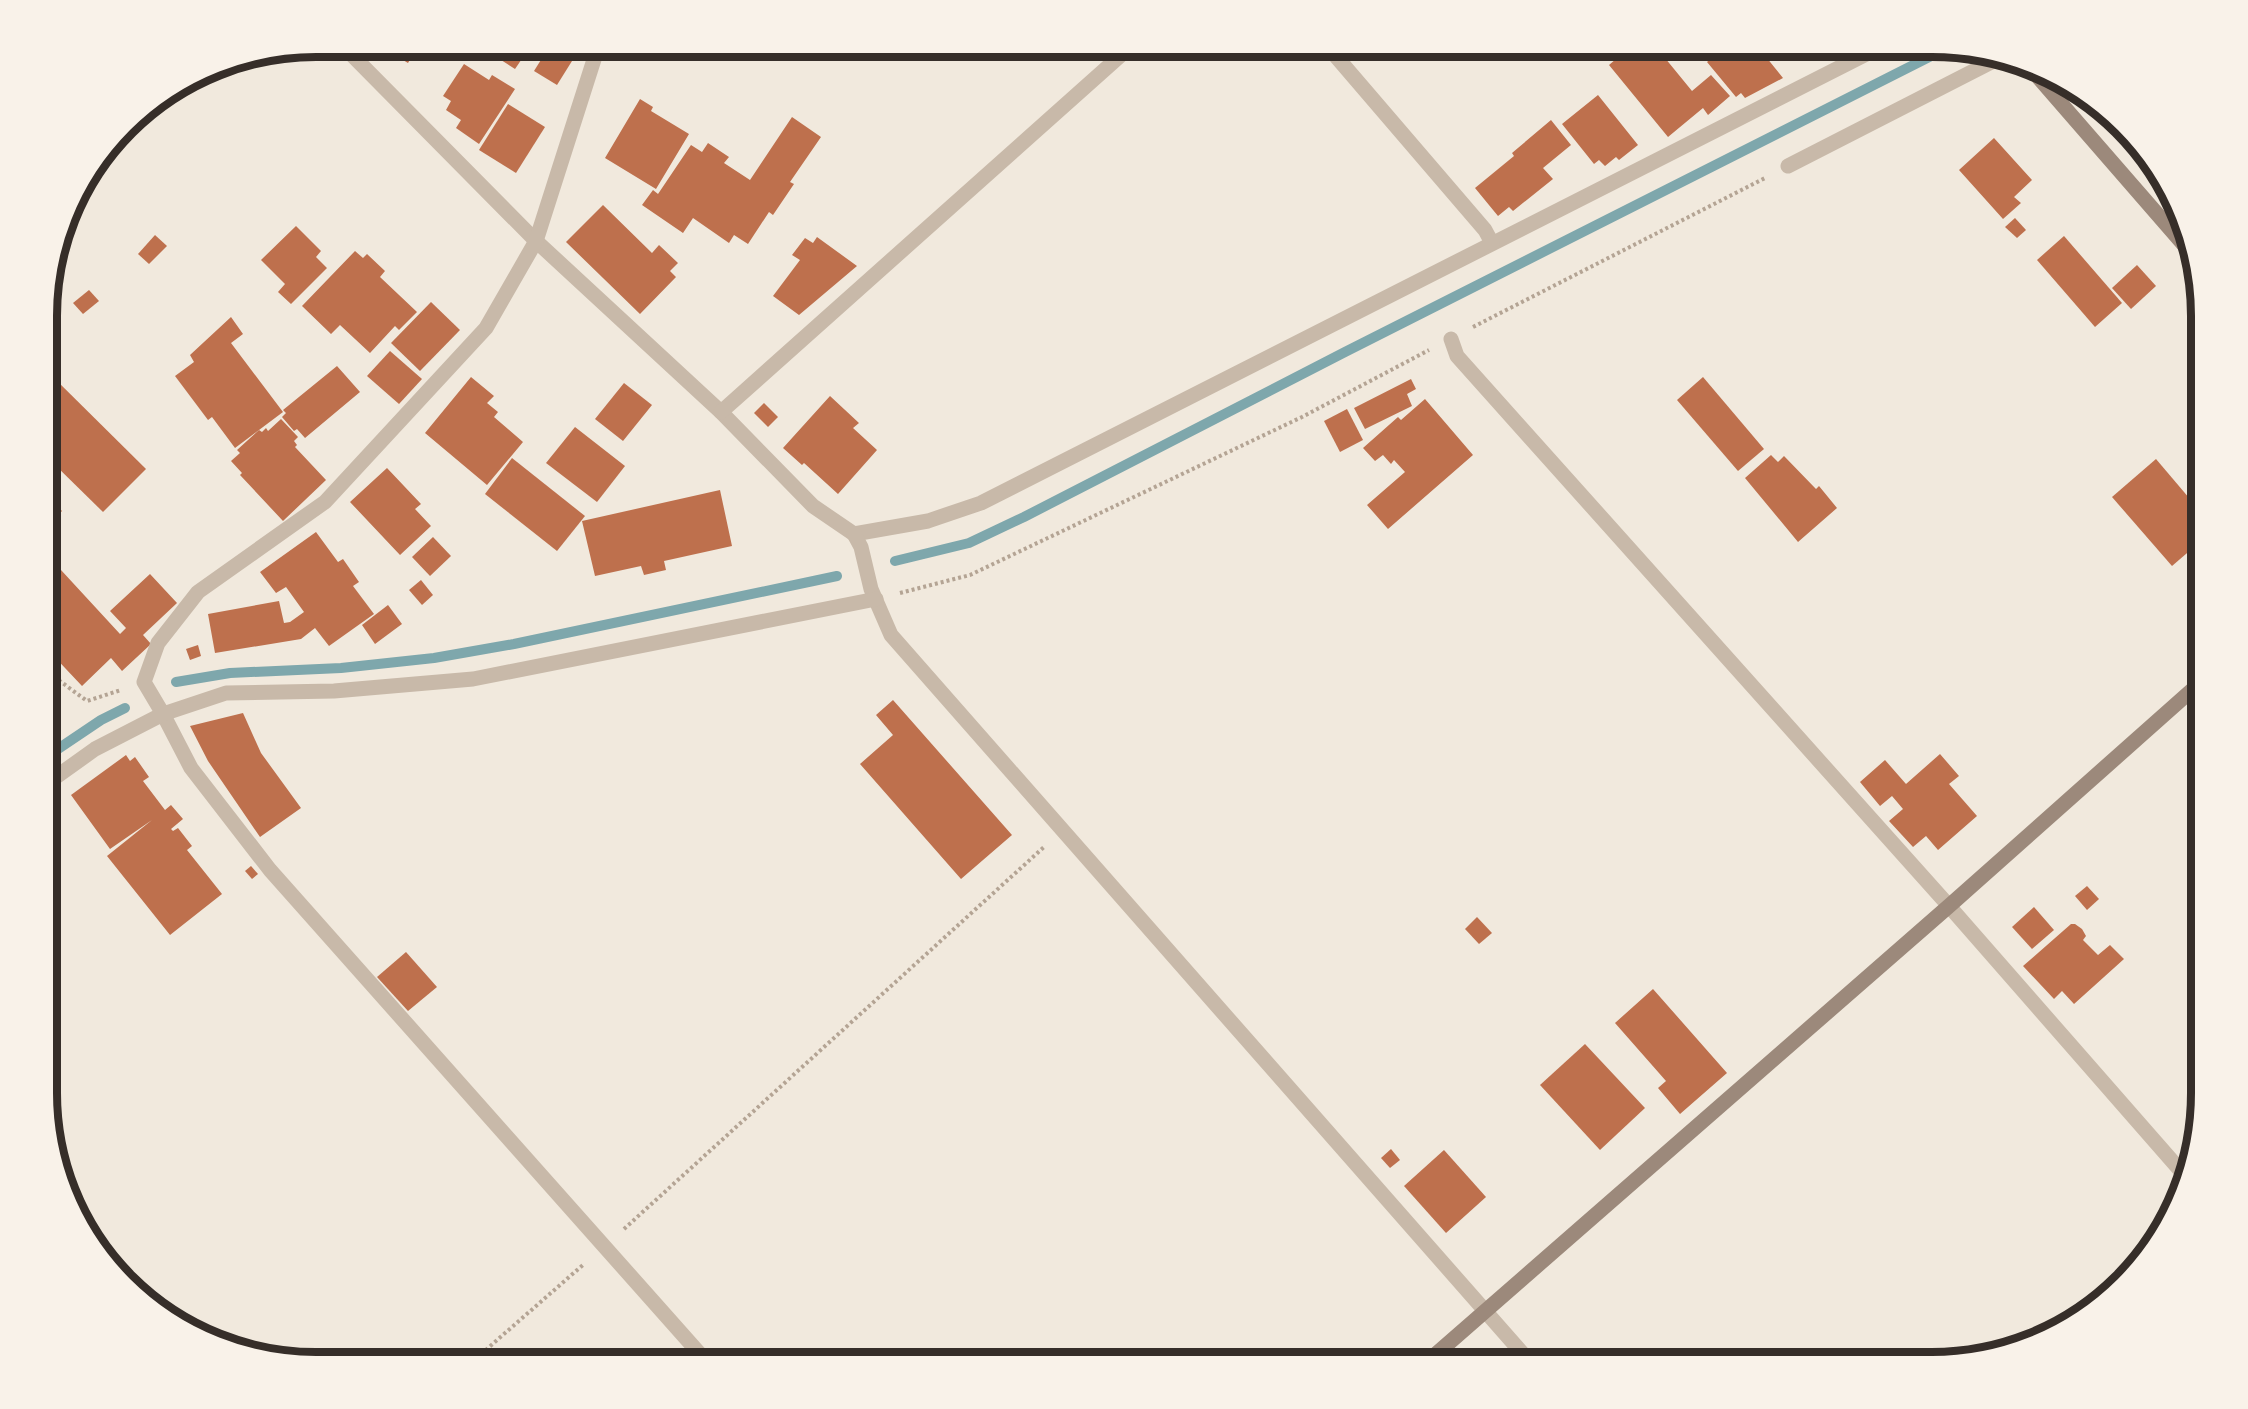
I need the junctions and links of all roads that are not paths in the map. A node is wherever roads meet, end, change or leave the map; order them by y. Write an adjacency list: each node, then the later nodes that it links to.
1 (355, 57): 10 (street)
2 (595, 57): 10 (street)
3 (1118, 57): 13 (street)
4 (1337, 57): 11 (street)
5 (1858, 57): 11 (street)
6 (1989, 63): 8 (street)
7 (2042, 82): 9 (street)
8 (1788, 166)
9 (2179, 239)
10 (536, 242): 13 (street); 17 (street)
11 (1492, 243): 14 (street)
12 (1451, 339): 19 (street)
13 (721, 412): 14 (street)
14 (854, 534): 15 (street)
15 (876, 599): 17 (street); 21 (street)
16 (2191, 691): 19 (street)
17 (163, 714): 18 (street); 22 (street)
18 (57, 776)
19 (1949, 906): 20 (street); 21 (street)
20 (2179, 1169)
21 (1485, 1311): 23 (street); 24 (street)
22 (698, 1352)
23 (1438, 1352)
24 (1521, 1352)

